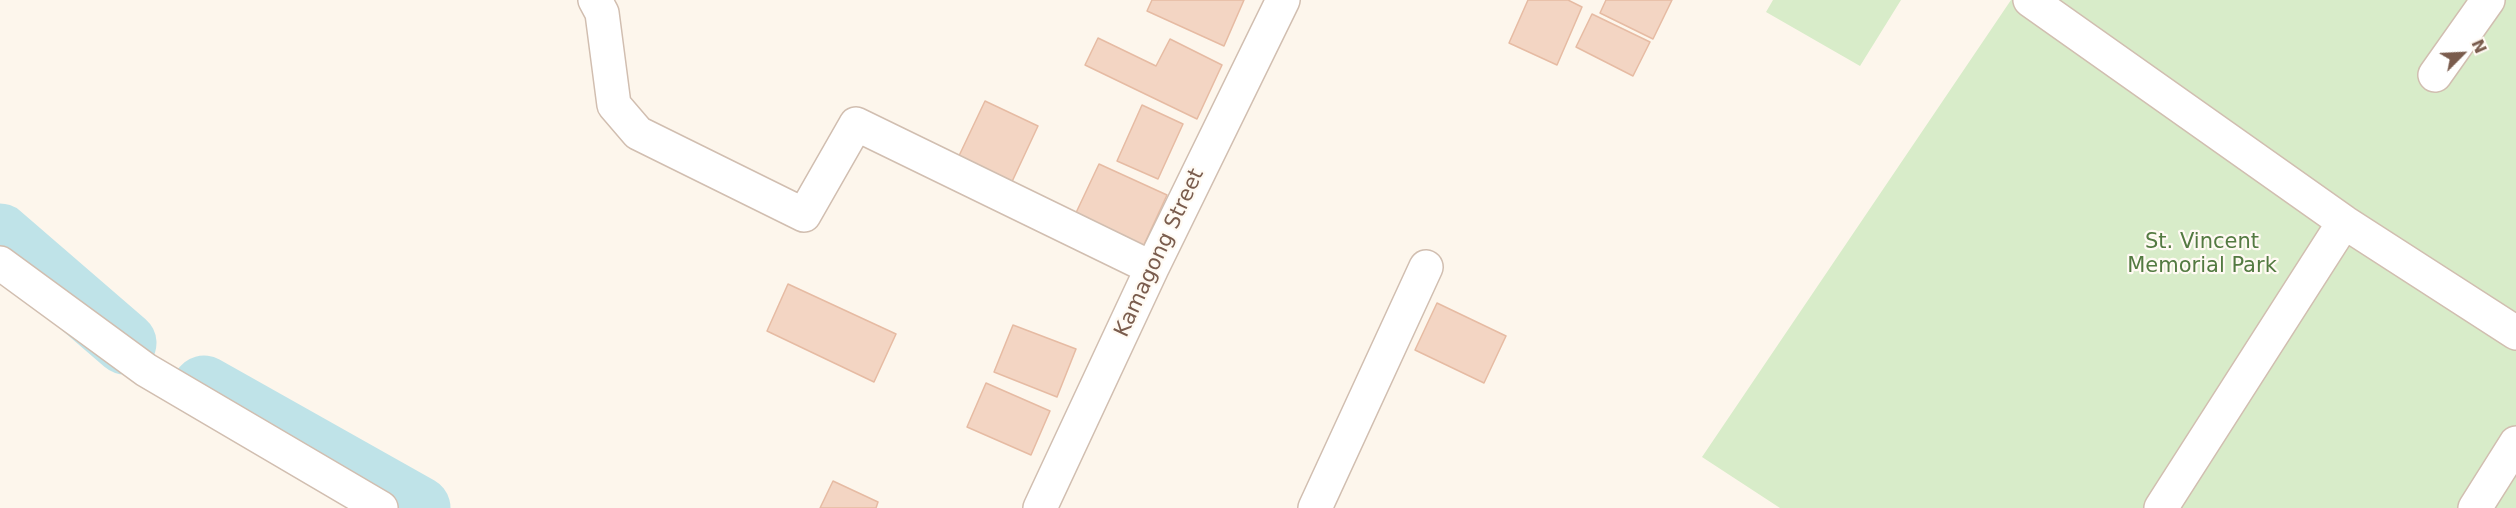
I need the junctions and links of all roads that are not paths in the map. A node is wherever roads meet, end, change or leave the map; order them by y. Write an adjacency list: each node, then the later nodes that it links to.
1 (595, 0): 9 (street)
2 (1283, 0): 9 (street, Kamagong Street)
3 (2030, 0): 6 (street)
4 (2488, 0): 5 (street)
5 (2435, 75)
6 (2344, 222): 10 (street); 15 (street)
7 (0, 263): 12 (street)
8 (1426, 267): 14 (street)
9 (1152, 268): 13 (street, Kamagong Street)
10 (2516, 333)
11 (2516, 443): 16 (street)
12 (381, 508)
13 (1040, 508)
14 (1316, 508)
15 (2161, 508)
16 (2475, 508)

